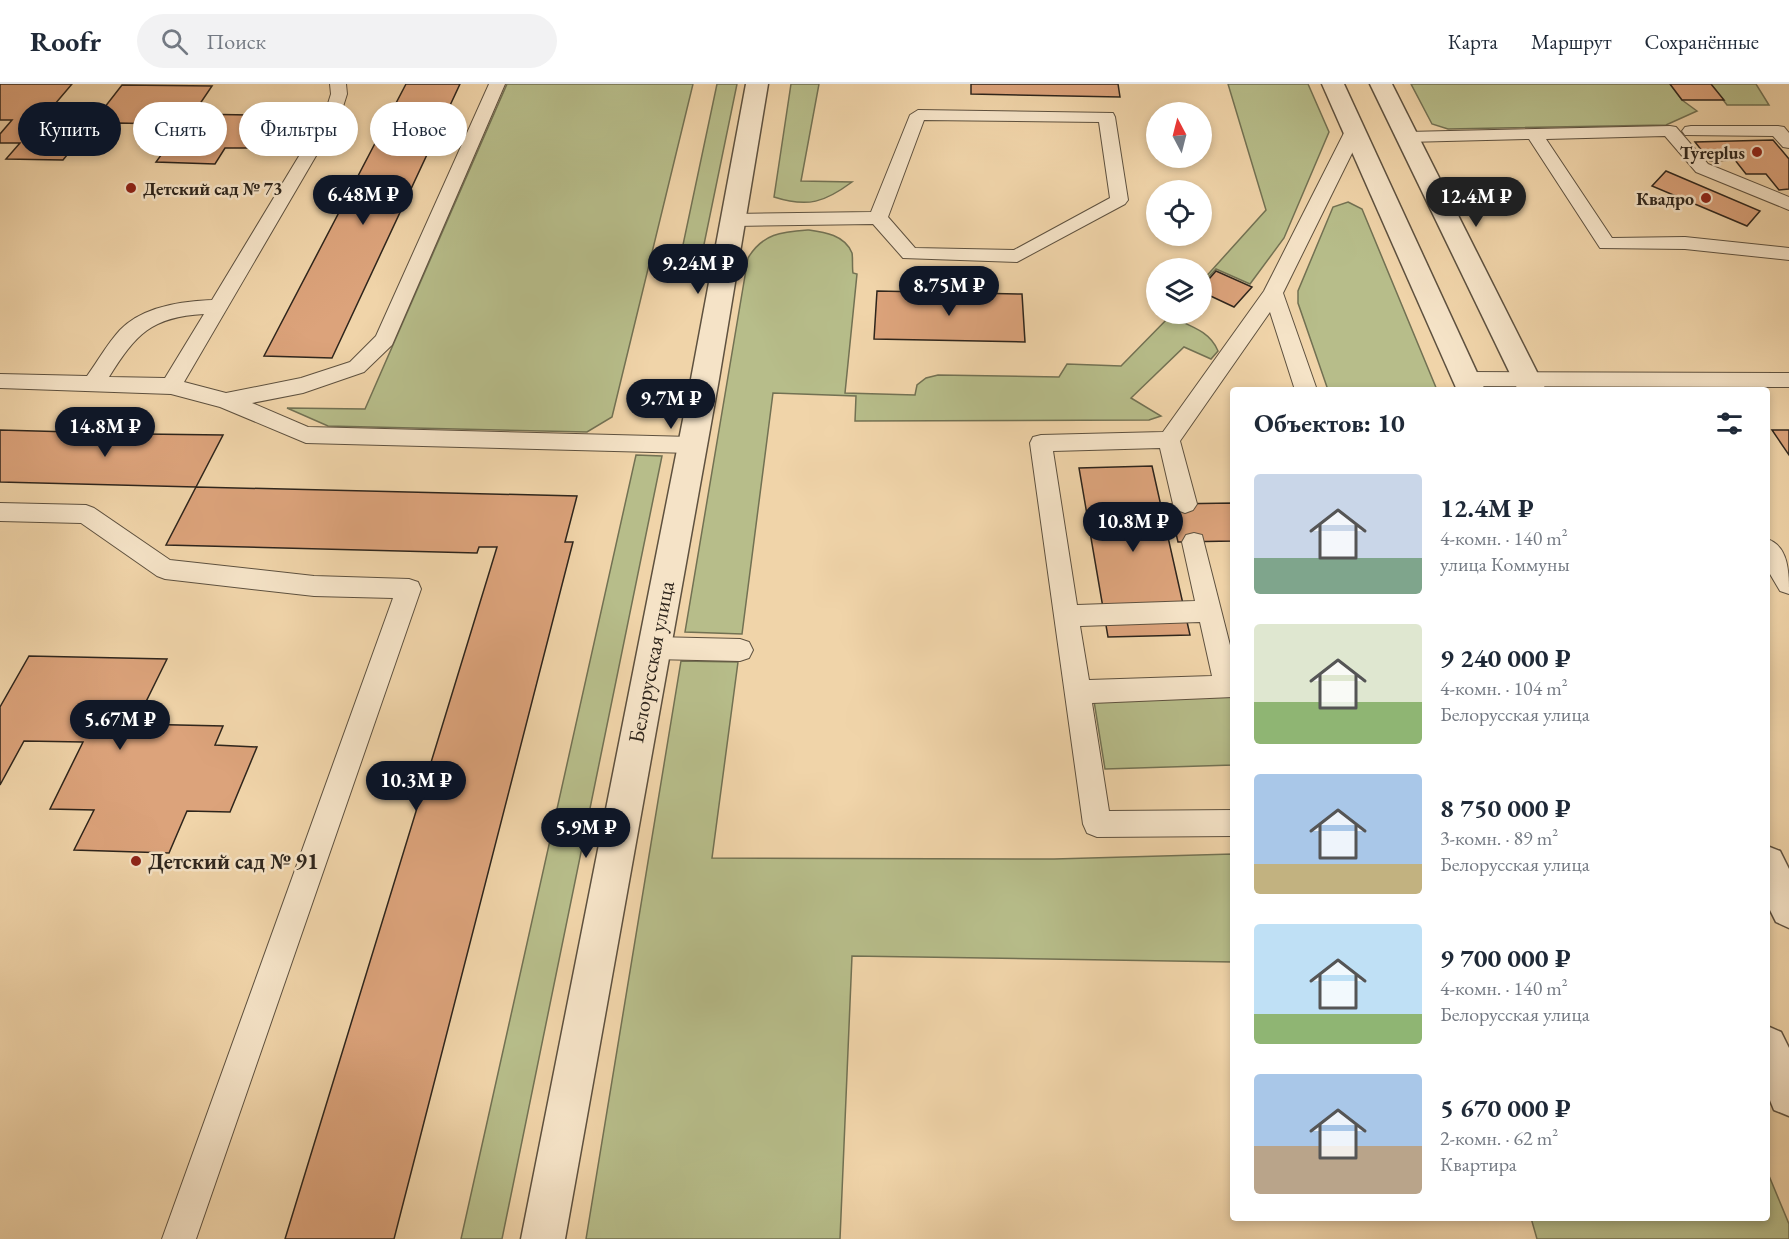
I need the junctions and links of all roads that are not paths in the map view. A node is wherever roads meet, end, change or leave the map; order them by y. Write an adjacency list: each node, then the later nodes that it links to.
1 (338, 84): 16 (lane)
2 (497, 84): 24 (lane)
3 (757, 84): 13 (street, Белорусская улица)
4 (1333, 84): 6 (street)
5 (1381, 84): 9 (street)
6 (1354, 131): 15 (lane); 20 (street)
7 (1691, 131): 10 (lane)
8 (1533, 134): 9 (lane); 11 (lane); 14 (lane)
9 (1407, 137): 21 (street)
10 (1789, 143)
11 (1789, 204)
12 (878, 218): 12 (lane); 13 (lane)
13 (734, 220): 26 (street, Белорусская улица)
14 (1789, 254)
15 (1273, 293): 23 (lane); 25 (lane)
16 (217, 307): 19 (lane); 22 (lane)
17 (1789, 380): 21 (lane)
18 (0, 381): 19 (lane)
19 (93, 384): 22 (lane)
20 (1468, 384): 21 (lane)
21 (1529, 384)
22 (171, 386): 24 (lane)
23 (1305, 387)
24 (226, 401): 26 (lane)
25 (1169, 440): 27 (lane); 33 (lane)
26 (691, 445): 34 (street, Белорусская улица)
27 (1185, 504)
28 (0, 512): 43 (lane)
29 (1194, 542): 32 (lane)
30 (1770, 553): 31 (lane)
31 (1789, 584)
32 (1210, 611): 33 (lane); 36 (lane)
33 (1066, 616): 37 (lane)
34 (654, 648): 35 (lane); 44 (street, Белорусская улица)
35 (740, 650)
36 (1230, 686): 37 (lane)
37 (1077, 692): 38 (lane)
38 (1230, 823)
39 (1770, 870): 40 (street)
40 (1789, 909)
41 (1770, 1053): 42 (street)
42 (1789, 1095)
43 (179, 1239)
44 (543, 1239)

